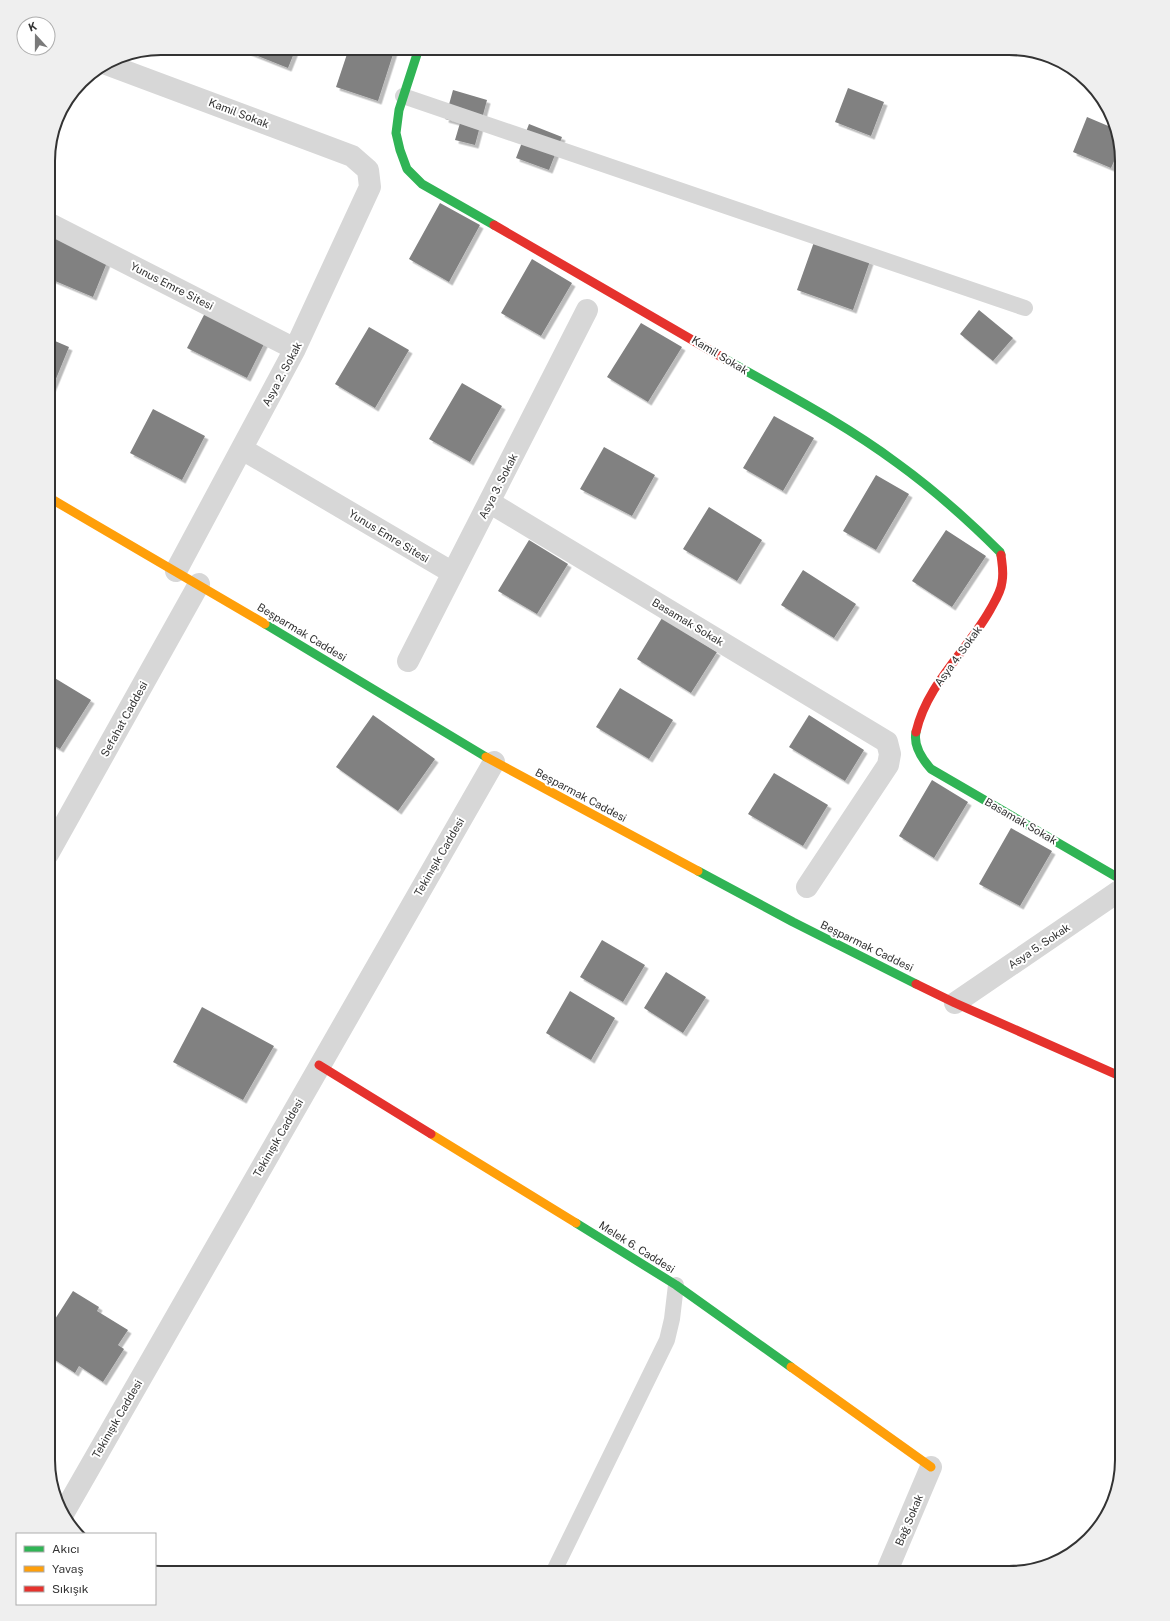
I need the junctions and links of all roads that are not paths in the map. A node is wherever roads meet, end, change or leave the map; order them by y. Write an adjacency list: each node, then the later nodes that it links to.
1 (418, 55): 3 (street)
2 (113, 67): 4 (street, Kamil Sokak)
3 (403, 96): 6 (lane); 12 (street, Kamil Sokak)
4 (368, 170): 8 (street, Asya 2. Sokak)
5 (55, 227): 8 (street, Yunus Emre Sitesi)
6 (1025, 308)
7 (587, 310): 11 (street, Asya 3. Sokak)
8 (295, 349): 9 (street, Asya 2. Sokak)
9 (242, 449): 13 (street, Asya 2. Sokak); 14 (street, Yunus Emre Sitesi)
10 (55, 501): 13 (street, Beşparmak Caddesi)
11 (489, 502): 14 (street, Asya 3. Sokak); 21 (street, Basamak Sokak)
12 (1000, 552): 17 (street, Asya 4. Sokak)
13 (176, 571): 15 (street, Beşparmak Caddesi)
14 (453, 573): 16 (street, Asya 3. Sokak)
15 (199, 584): 18 (street, Beşparmak Caddesi); 19 (street, Sefahat Caddesi)
16 (408, 661)
17 (922, 760): 20 (street, Basamak Sokak)
18 (494, 762): 23 (street, Beşparmak Caddesi); 24 (street, Tekinışık Caddesi)
19 (55, 841)
20 (1115, 876)
21 (807, 887)
22 (1115, 894): 23 (street, Asya 5. Sokak)
23 (955, 1003): 25 (street, Beşparmak Caddesi)
24 (320, 1065): 26 (street, Melek 6. Caddesi); 28 (street, Tekinışık Caddesi)
25 (1115, 1074)
26 (676, 1285): 27 (street, Melek 6. Caddesi); 29 (lane)
27 (931, 1467): 30 (street, Bağ Sokak)
28 (66, 1507)
29 (556, 1566)
30 (889, 1566)

